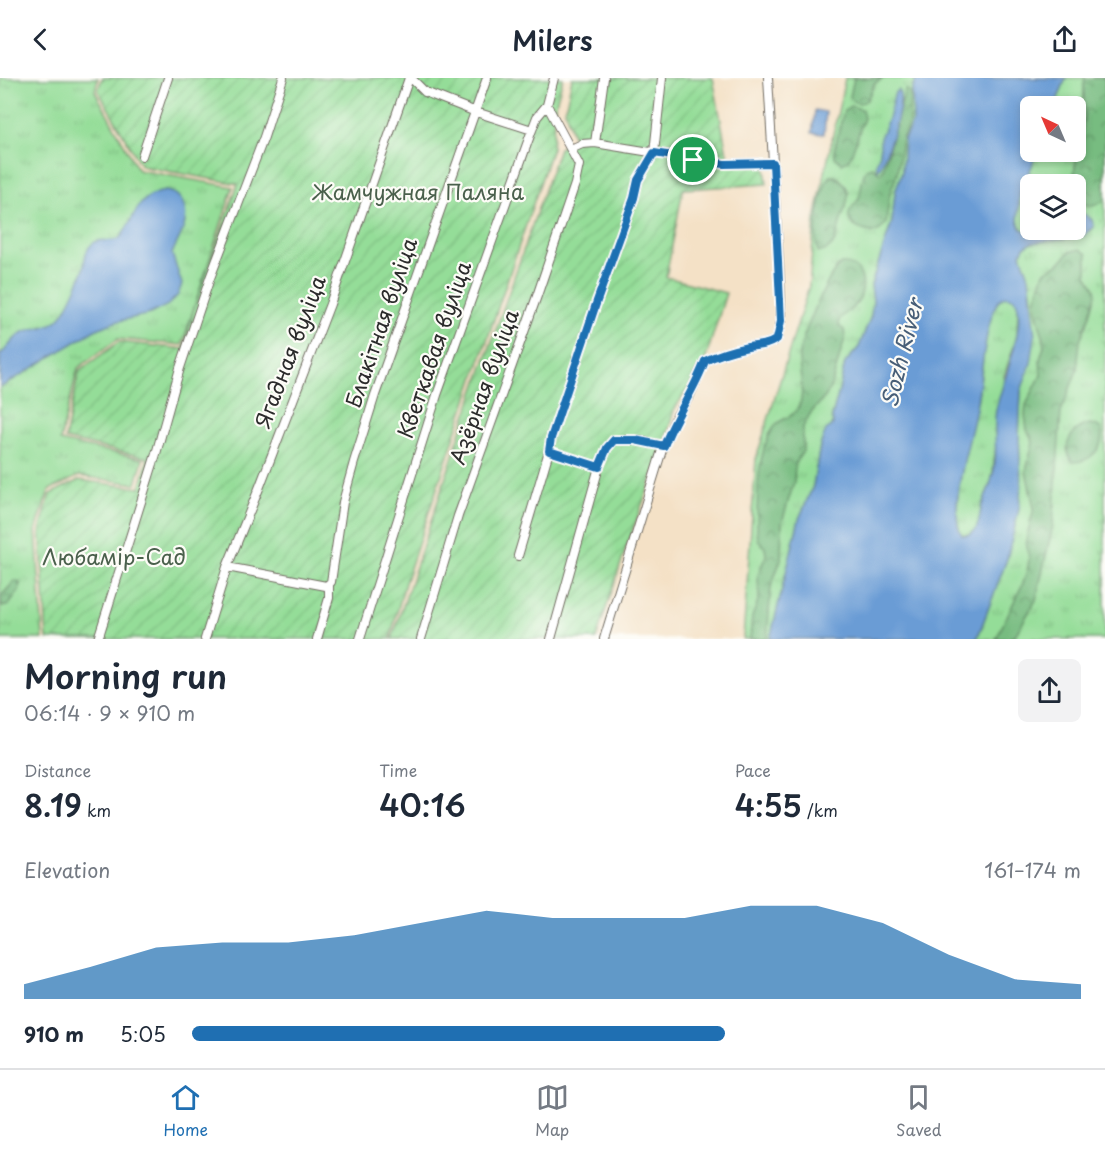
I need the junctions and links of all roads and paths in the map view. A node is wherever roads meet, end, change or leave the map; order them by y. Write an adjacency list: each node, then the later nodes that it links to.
1 (168, 78): 15 (street)
2 (283, 78): 23 (street)
3 (410, 78): 10 (street); 21 (street, Ягадная вуліца)
4 (487, 78): 10 (street, Блакітная вуліца)
5 (554, 78): 9 (street, Кветкавая вуліца)
6 (604, 78): 12 (street)
7 (662, 78): 14 (street)
8 (768, 78): 16 (street)
9 (547, 105): 11 (street, Кветкавая вуліца); 13 (street, Азёрная вуліца)
10 (476, 112): 11 (street); 22 (street, Блакітная вуліца)
11 (532, 130): 26 (street, Кветкавая вуліца)
12 (595, 143): 13 (street); 14 (street)
13 (571, 149): 27 (street, Азёрная вуліца)
14 (654, 153): 16 (street); 18 (street)
15 (142, 156)
16 (773, 163): 17 (street)
17 (664, 446): 19 (street); 29 (street)
18 (549, 451): 19 (street); 20 (street)
19 (599, 467): 28 (street)
20 (518, 556)
21 (226, 567): 22 (street); 24 (street, Ягадная вуліца)
22 (329, 585): 25 (street, Блакітная вуліца)
23 (98, 639)
24 (205, 639)
25 (317, 639)
26 (360, 639)
27 (421, 639)
28 (551, 639)
29 (604, 639)

